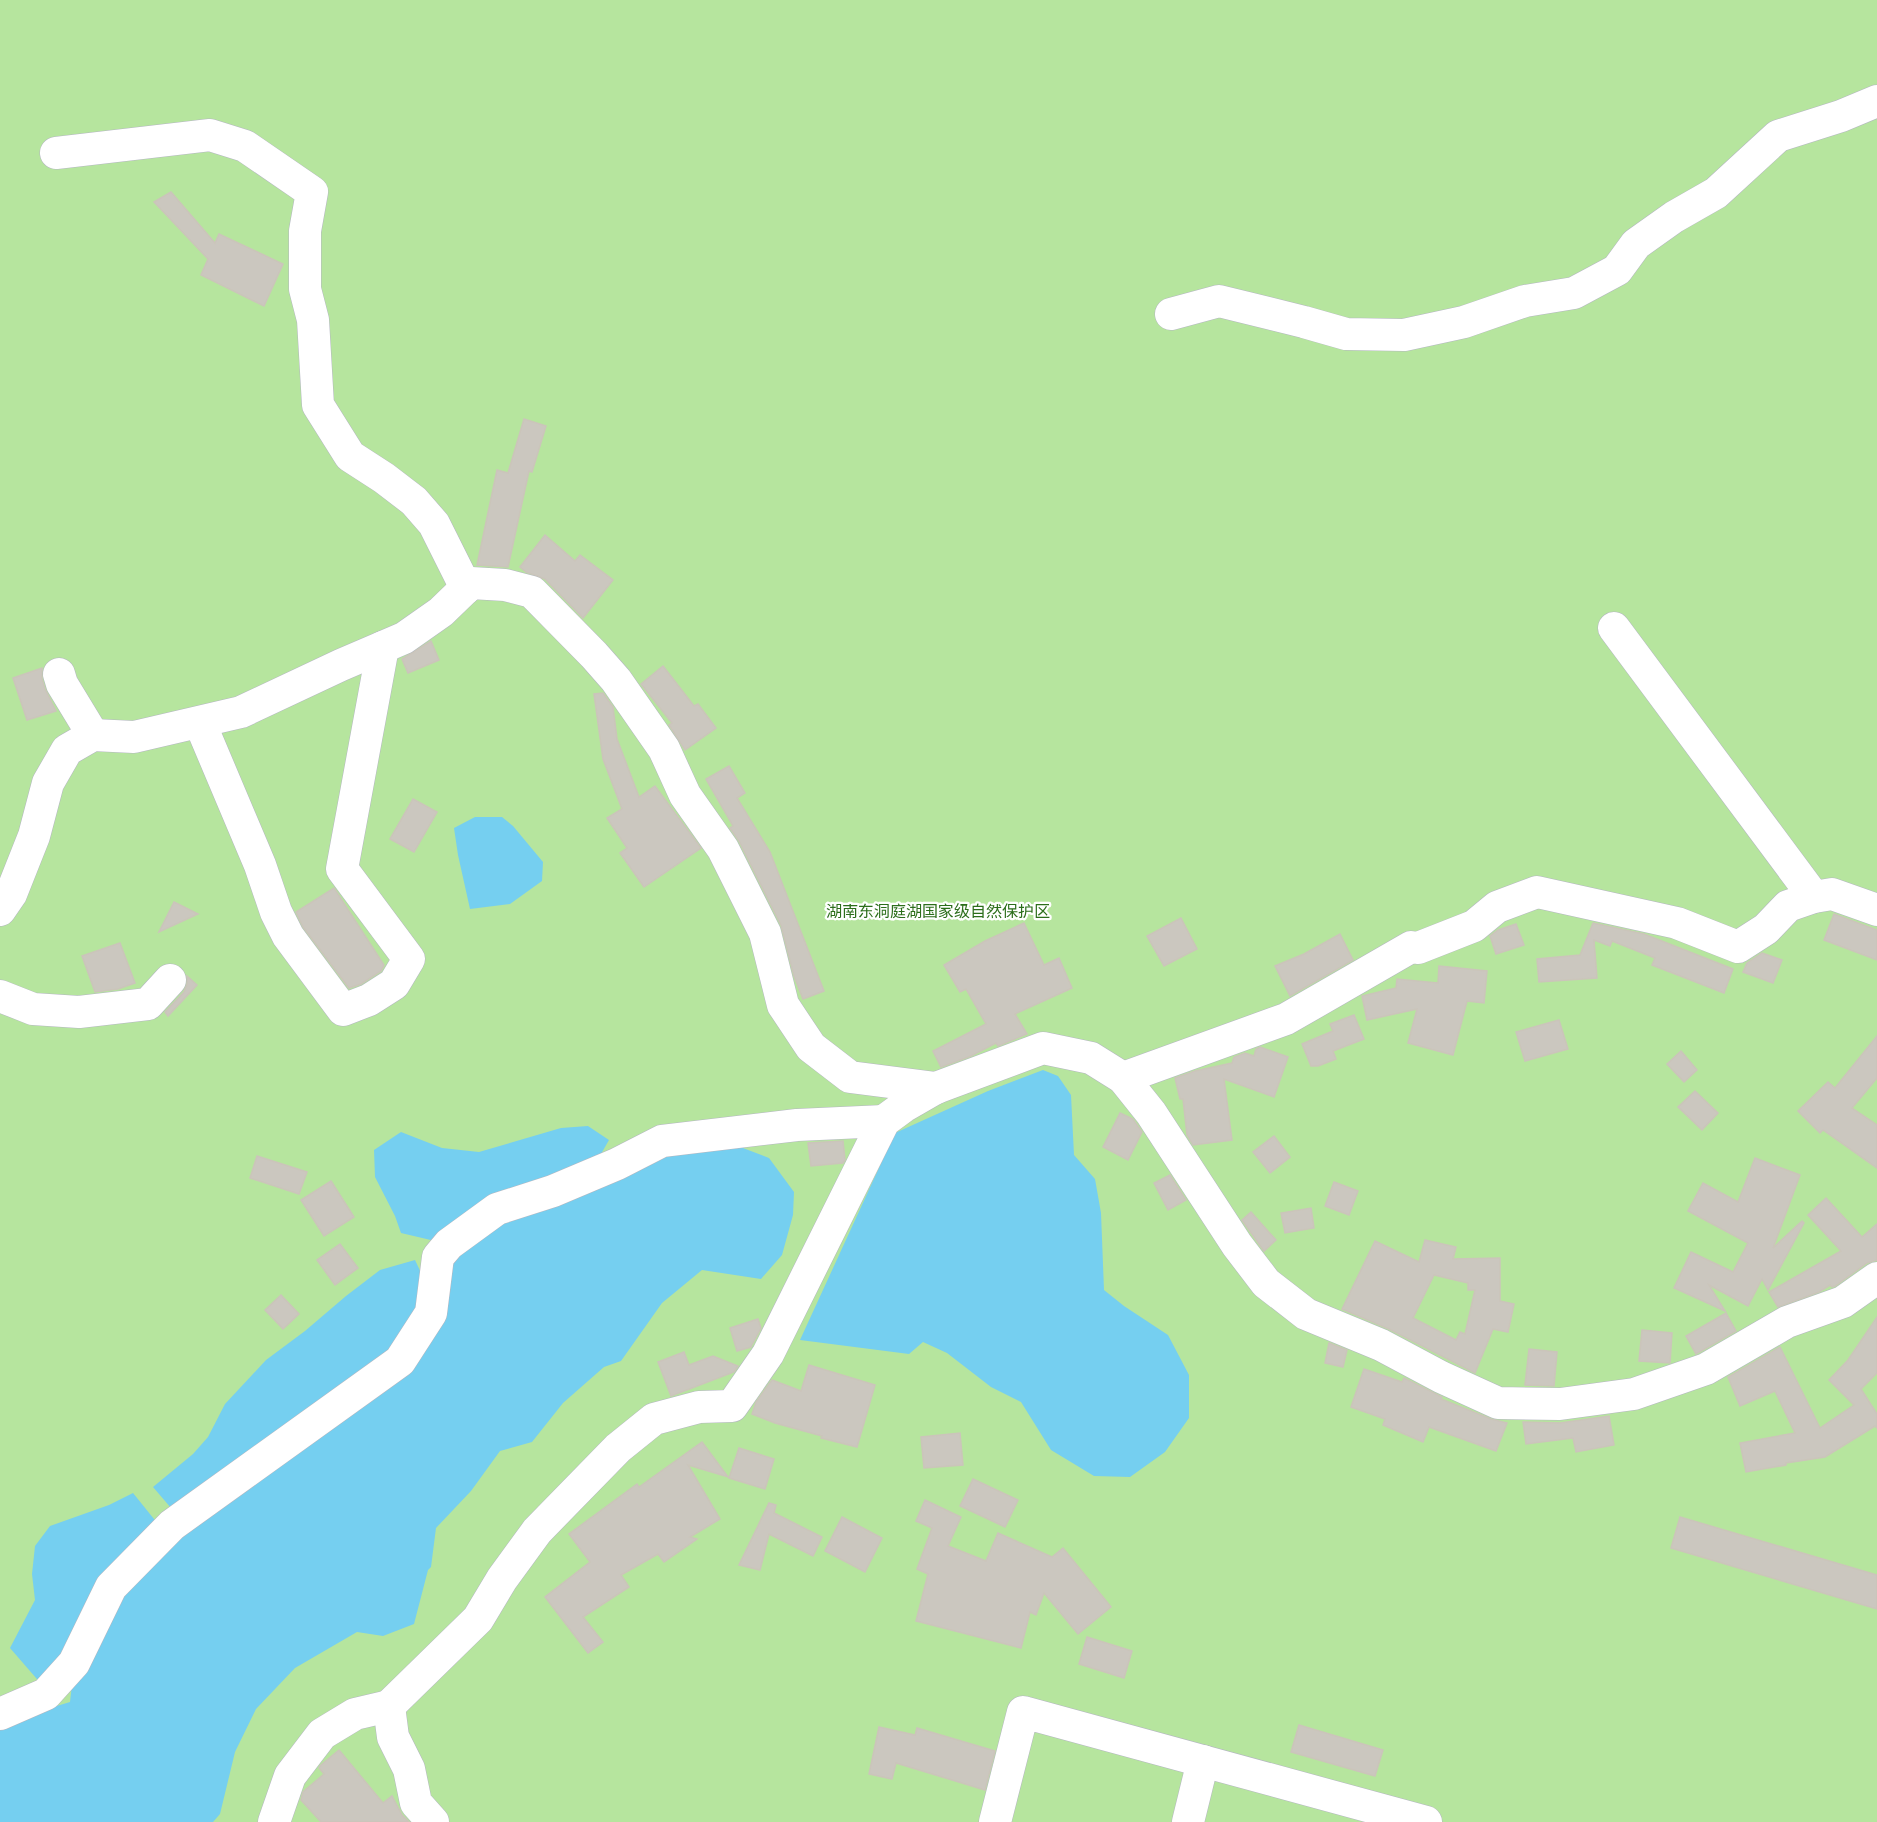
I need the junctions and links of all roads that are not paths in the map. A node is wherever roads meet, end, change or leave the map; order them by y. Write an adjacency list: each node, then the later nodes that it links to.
1 (1877, 101): 3 (street)
2 (57, 153): 4 (street)
3 (1171, 314)
4 (466, 588): 6 (street); 16 (street)
5 (1614, 628): 10 (street)
6 (383, 647): 8 (street); 8 (street)
7 (59, 674): 9 (street)
8 (200, 723): 9 (street)
9 (93, 735): 12 (street)
10 (1814, 897): 11 (street); 15 (street)
11 (1877, 909)
12 (0, 910)
13 (170, 980): 14 (street)
14 (0, 996)
15 (1123, 1078): 16 (street); 18 (street)
16 (936, 1088): 17 (street)
17 (884, 1121): 19 (street); 20 (street)
18 (1877, 1278)
19 (389, 1706): 22 (street); 23 (street)
20 (0, 1714)
21 (1203, 1761): 24 (street); 25 (street); 26 (street)
22 (274, 1822)
23 (433, 1822)
24 (995, 1822)
25 (1188, 1822)
26 (1426, 1822)

